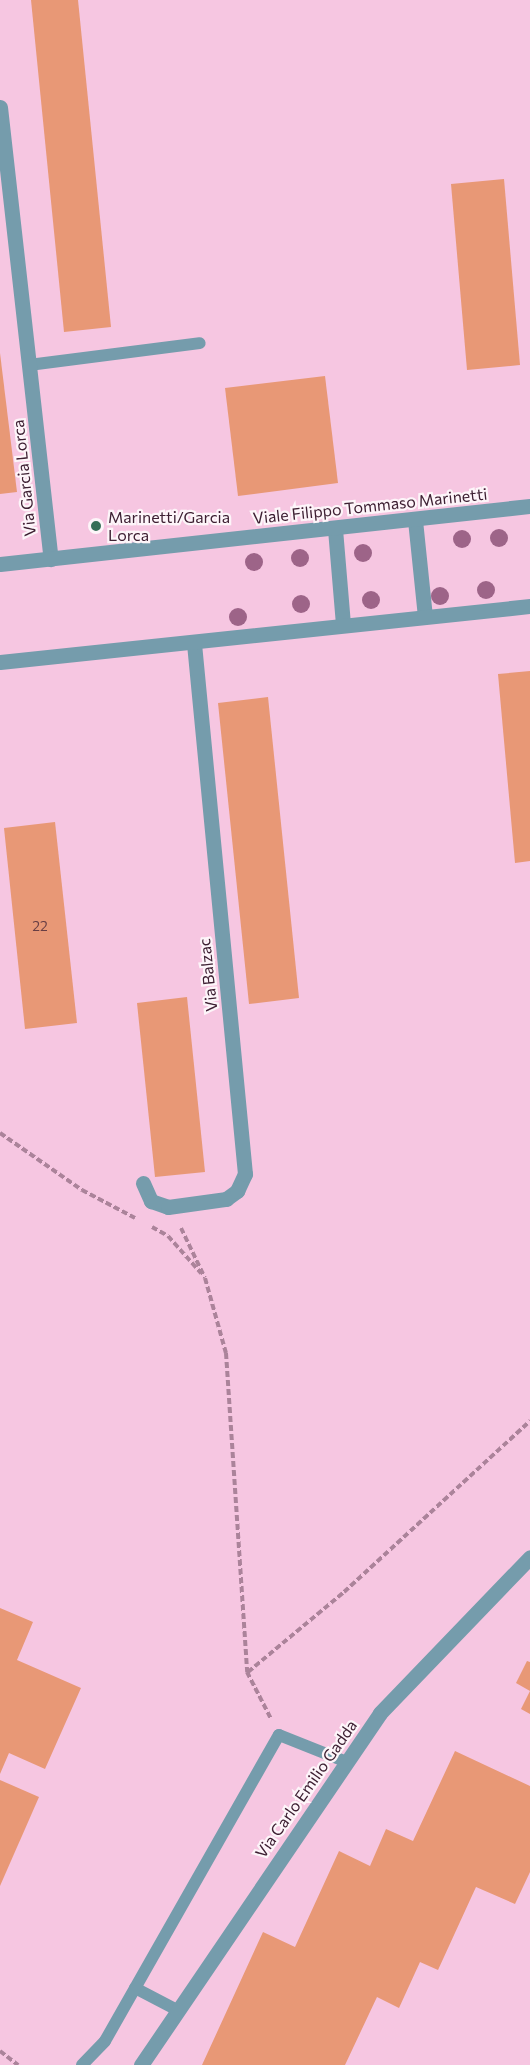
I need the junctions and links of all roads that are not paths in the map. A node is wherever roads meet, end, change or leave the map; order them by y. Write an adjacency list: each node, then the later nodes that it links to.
1 (0, 107): 2 (street, Via Garcia Lorca)
2 (3, 165): 4 (street, Via Garcia Lorca)
3 (200, 343): 4 (lane)
4 (29, 365): 8 (street, Via Garcia Lorca)
5 (530, 506): 6 (street, Viale Filippo Tommaso Marinetti)
6 (415, 520): 7 (street, Viale Filippo Tommaso Marinetti); 11 (street)
7 (335, 529): 8 (street, Viale Filippo Tommaso Marinetti); 12 (street)
8 (51, 559): 9 (street, Viale Filippo Tommaso Marinetti)
9 (0, 564)
10 (530, 606): 11 (street)
11 (425, 616): 12 (street)
12 (343, 625): 13 (street)
13 (194, 643): 14 (street); 15 (street, Via Balzac)
14 (0, 662)
15 (143, 1183)
16 (530, 1557): 17 (street, Via Carlo Emilio Gadda)
17 (347, 1762): 18 (lane); 19 (street, Via Carlo Emilio Gadda)
18 (135, 1988): 19 (lane); 20 (lane)
19 (177, 2010): 21 (street, Via Carlo Emilio Gadda)
20 (82, 2065)
21 (141, 2065)

